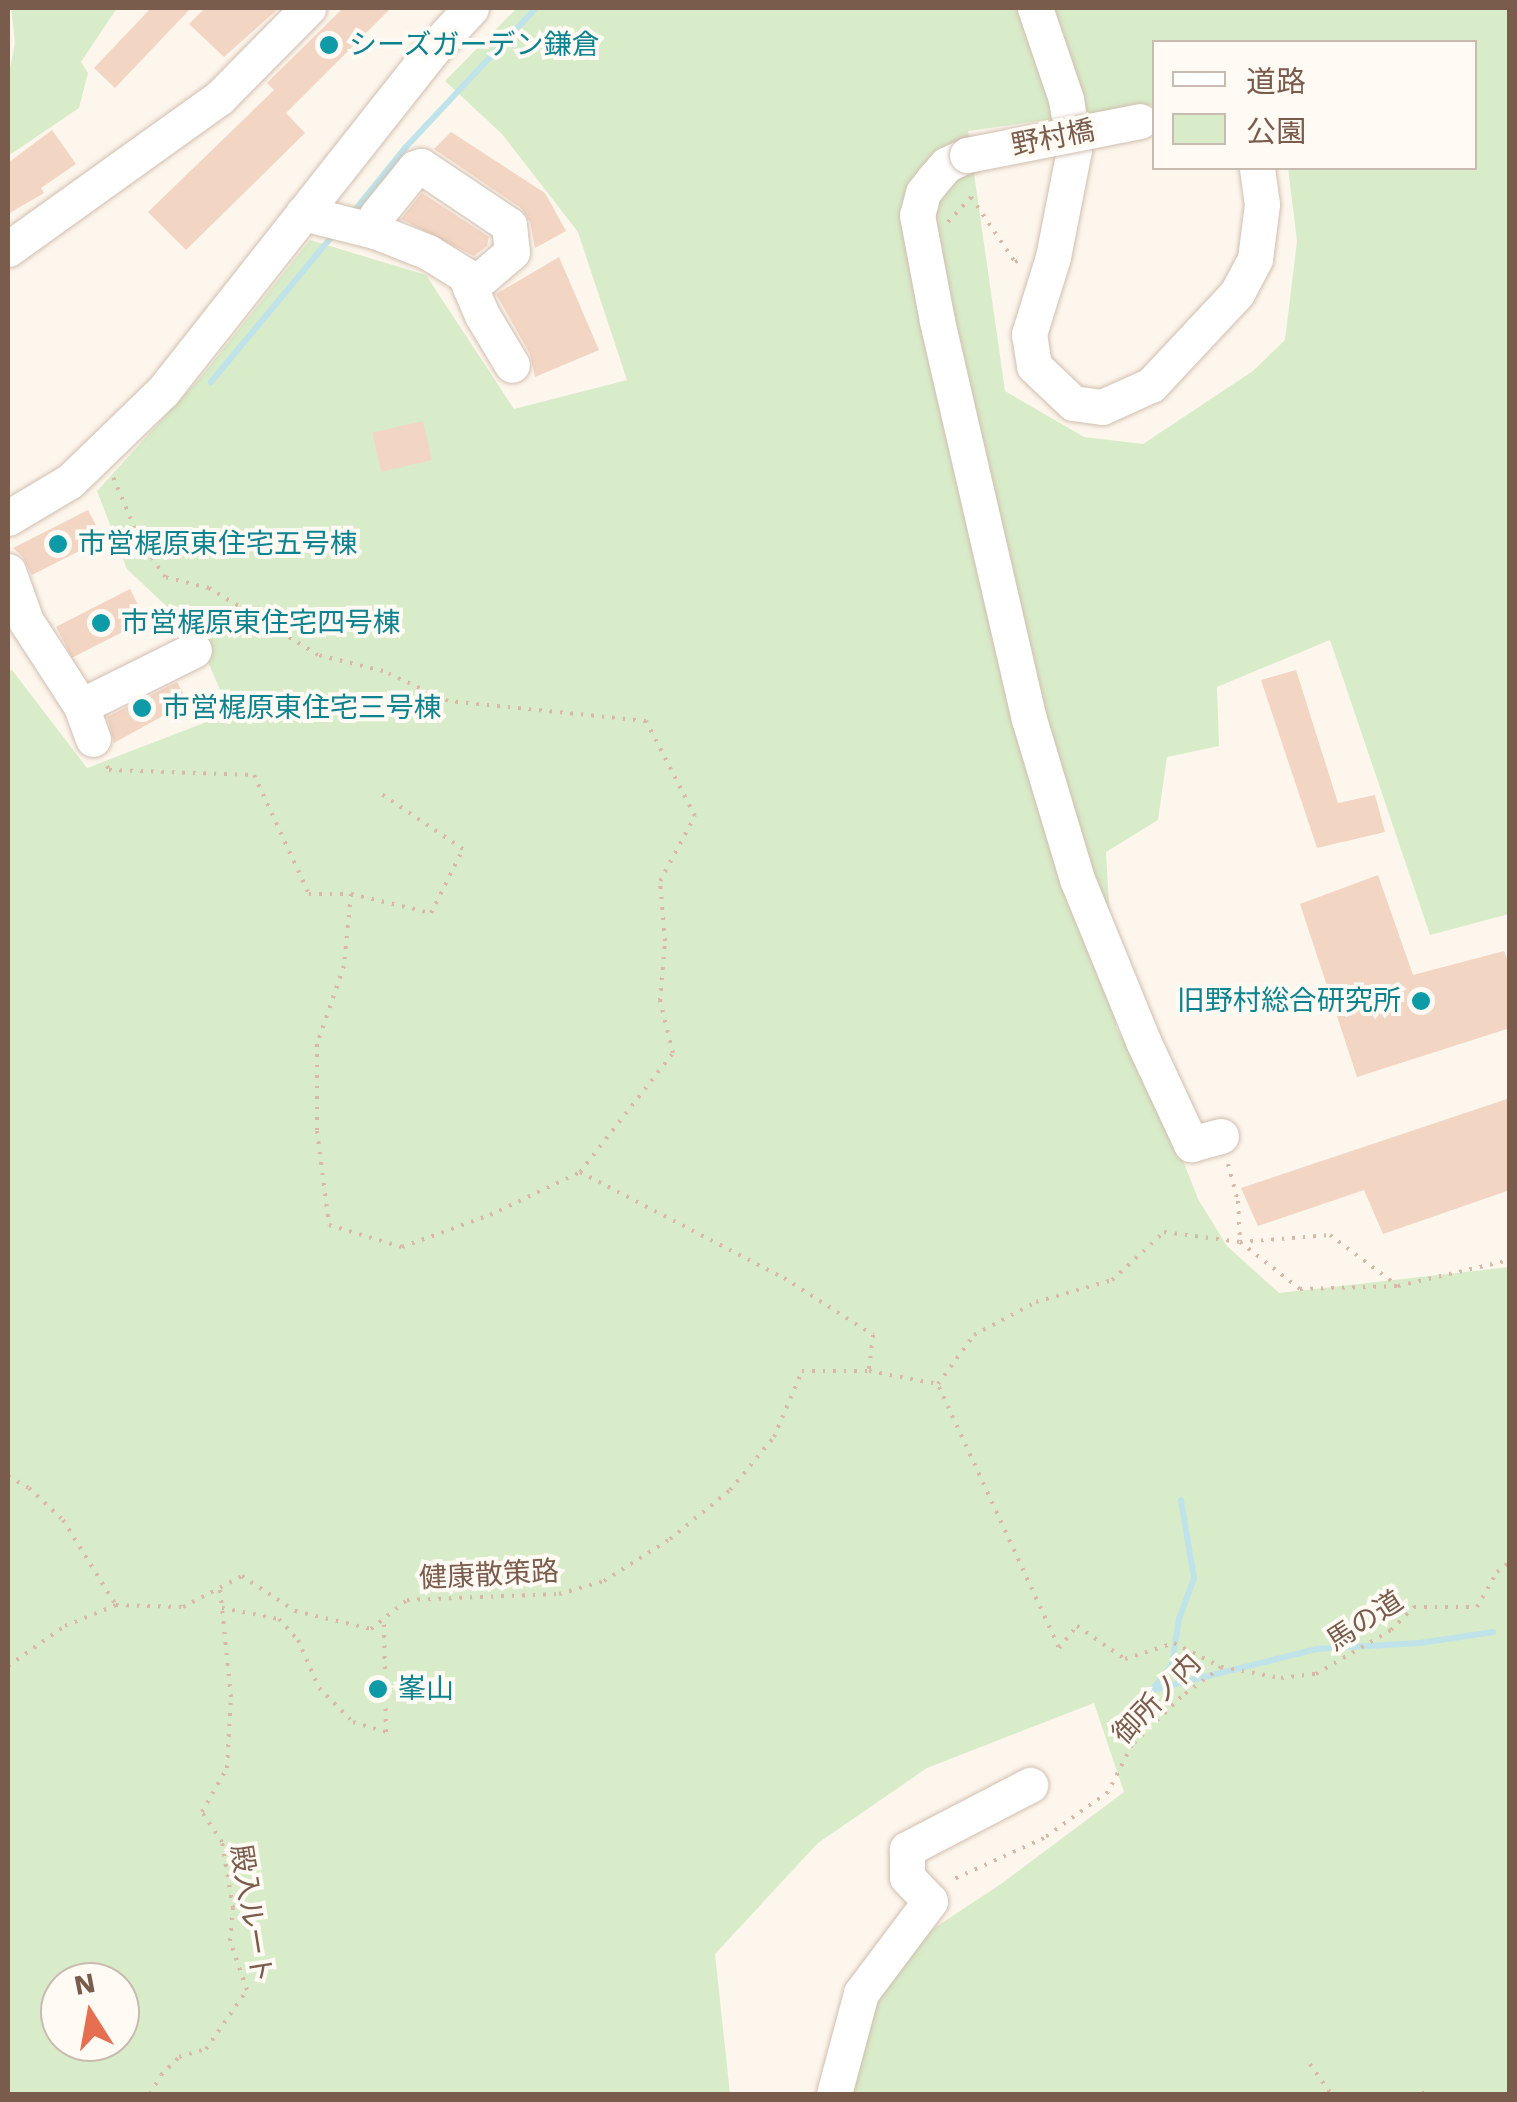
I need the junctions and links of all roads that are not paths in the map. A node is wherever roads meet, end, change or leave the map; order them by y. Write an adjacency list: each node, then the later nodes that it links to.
1 (308, 8): 8 (street)
2 (471, 8): 6 (street)
3 (1035, 8): 5 (street)
4 (1147, 120): 17 (street, 野村橋, bridge)
5 (1257, 170)
6 (303, 213): 7 (street); 11 (street)
7 (375, 231): 9 (street); 9 (street)
8 (8, 249)
9 (470, 288): 10 (street)
10 (512, 365)
11 (8, 518)
12 (8, 571): 13 (street)
13 (17, 625): 15 (street)
14 (194, 650): 15 (street)
15 (81, 706): 16 (street)
16 (93, 739)
17 (1220, 1136)
18 (1030, 1785): 19 (street)
19 (834, 2094)

